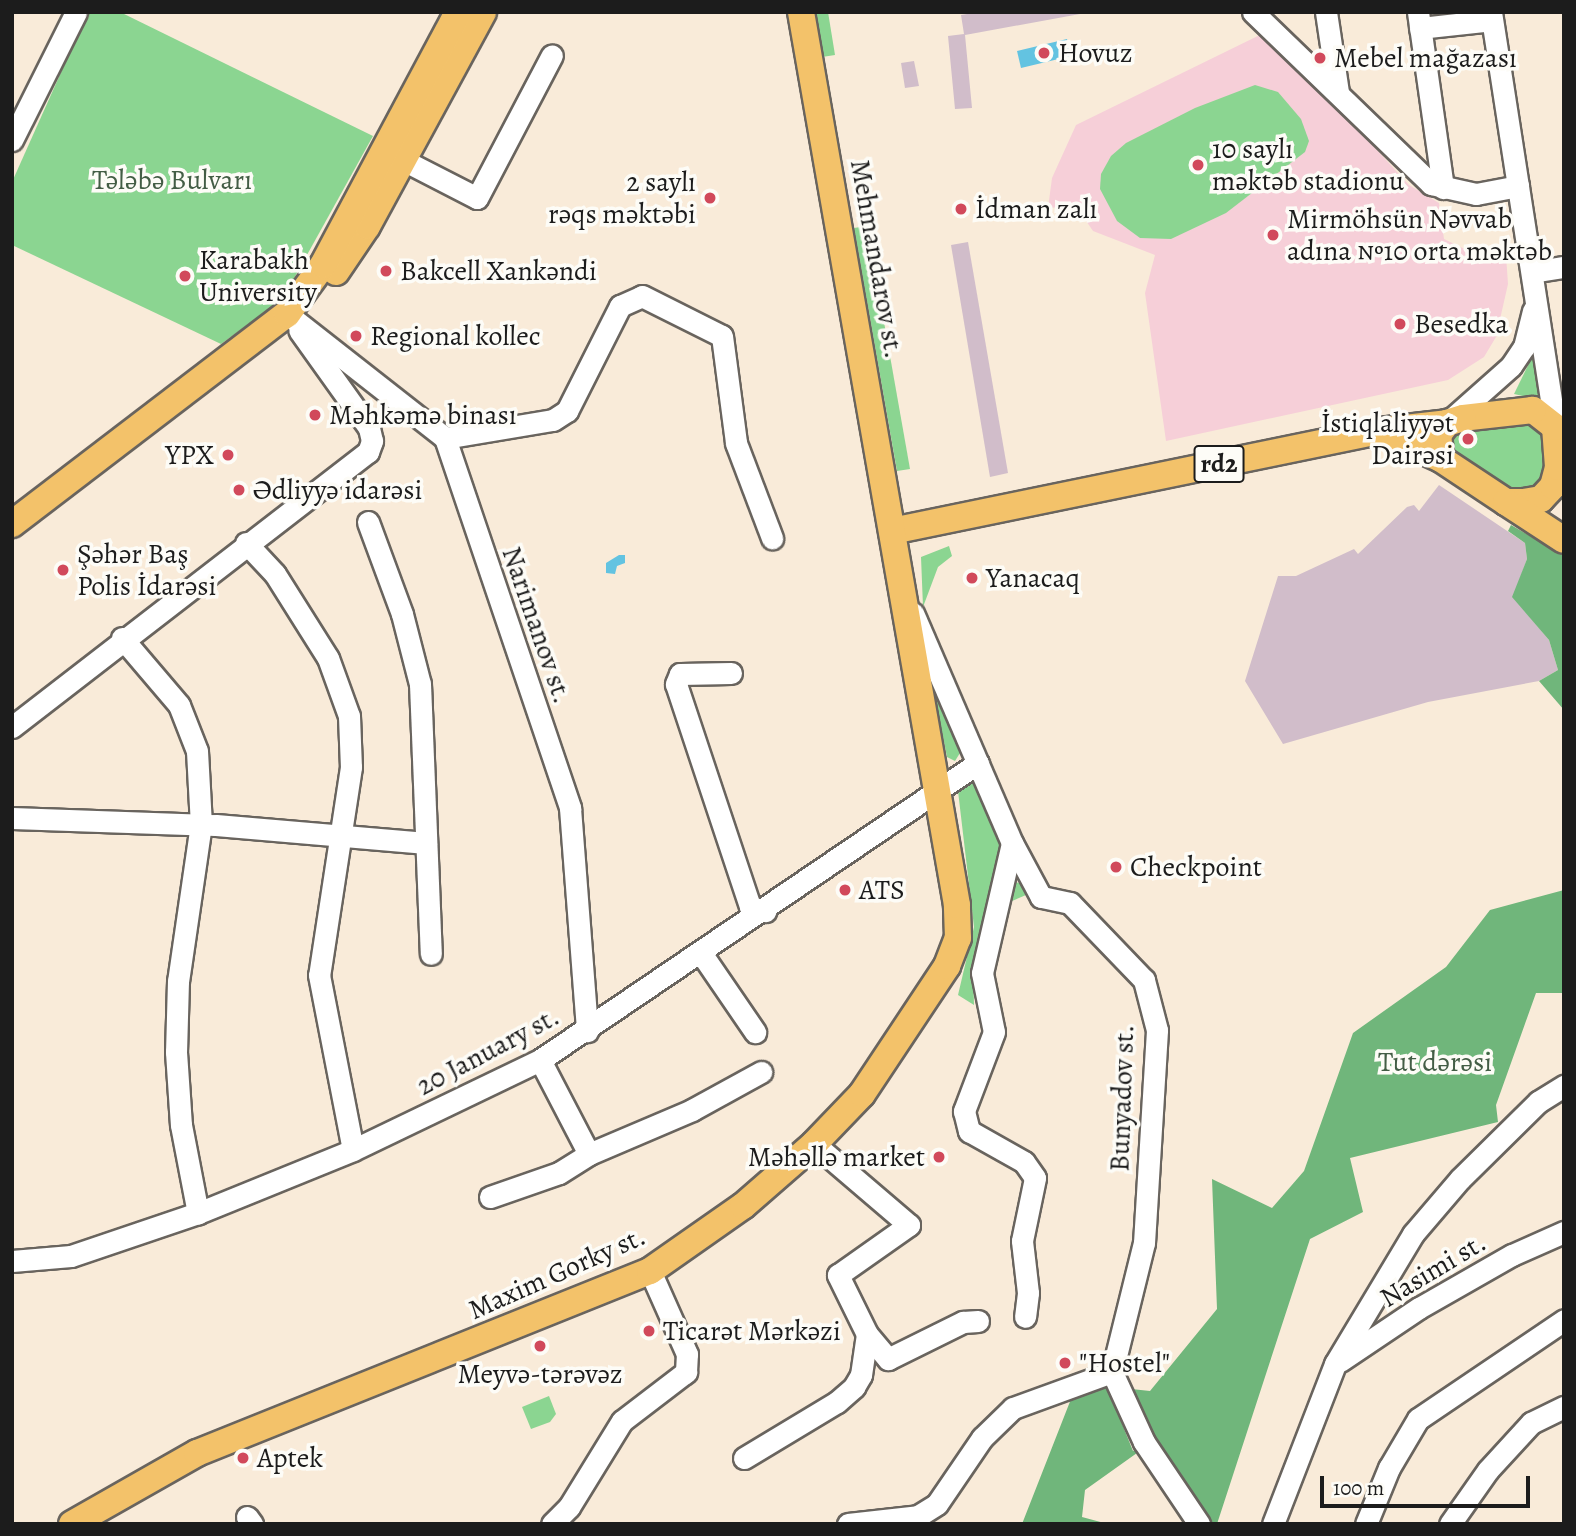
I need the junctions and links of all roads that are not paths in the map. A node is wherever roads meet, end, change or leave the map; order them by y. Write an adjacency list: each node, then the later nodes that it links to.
1 (76, 12): 12 (street)
2 (458, 12): 11 (main road)
3 (483, 12): 11 (main road)
4 (801, 12): 29 (main road, Mehmandarov st.)
5 (1253, 12): 10 (street)
6 (1326, 12): 10 (street)
7 (1492, 16): 8 (street); 14 (street)
8 (1419, 20): 15 (street)
9 (552, 55): 13 (street)
10 (1338, 92): 15 (street)
11 (428, 93): 13 (main road); 19 (main road)
12 (12, 140)
13 (403, 160): 19 (main road)
14 (1518, 186): 15 (street); 17 (street)
15 (1443, 188)
16 (1564, 267): 17 (street)
17 (1532, 272): 18 (street)
18 (1535, 297): 20 (street); 21 (street)
19 (288, 314): 23 (street); 28 (main road); 32 (street)
20 (1447, 423): 21 (main road); 22 (main road); 24 (main road)
21 (1555, 427): 25 (main road)
22 (1379, 431): 24 (main road); 29 (main road, rd2)
23 (445, 438): 30 (street); 48 (street, Narimanov st.)
24 (1441, 459): 26 (main road)
25 (1561, 478): 26 (main road)
26 (1506, 502): 31 (main road)
27 (368, 522): 42 (street)
28 (12, 524)
29 (895, 531): 33 (main road, Mehmandarov st.)
30 (772, 538)
31 (1564, 540)
32 (246, 543): 34 (street); 41 (street)
33 (903, 592): 37 (street, Bunyadov st.); 38 (main road, Mehmandarov st.)
34 (122, 638): 36 (street); 40 (street)
35 (731, 673): 44 (street)
36 (12, 727)
37 (978, 763): 38 (street, 20 January st.); 43 (street, Bunyadov st.)
38 (938, 786): 44 (street, 20 January st.); 45 (main road, Mehmandarov st.)
39 (12, 818): 40 (street)
40 (201, 824): 41 (street); 57 (street)
41 (342, 833): 42 (street); 54 (street)
42 (426, 843): 47 (street)
43 (1012, 843): 61 (street); 66 (street, Bunyadov st.)
44 (765, 911): 46 (street, 20 January st.)
45 (958, 939): 53 (main road, Maxim Gorky st.)
46 (701, 953): 48 (street, 20 January st.); 49 (street)
47 (431, 954)
48 (587, 1031): 50 (street, 20 January st.)
49 (755, 1032)
50 (540, 1060): 54 (street, 20 January st.); 55 (street)
51 (761, 1072): 55 (street)
52 (1564, 1086): 65 (street)
53 (814, 1144): 60 (main road, Maxim Gorky st.); 64 (street)
54 (353, 1150): 57 (street, 20 January st.)
55 (589, 1154): 56 (street)
56 (490, 1197)
57 (198, 1213): 59 (street, 20 January st.)
58 (1564, 1232): 65 (street, Nasimi st.)
59 (12, 1261)
60 (650, 1271): 69 (main road, Maxim Gorky st.); 70 (street)
61 (1025, 1317)
62 (1564, 1320): 74 (street)
63 (978, 1321): 64 (street)
64 (867, 1334): 68 (street)
65 (1335, 1364): 73 (street)
66 (1112, 1372): 71 (street); 72 (street)
67 (1564, 1407): 75 (street)
68 (744, 1458)
69 (72, 1524)
70 (552, 1524)
71 (848, 1524)
72 (1199, 1524)
73 (1273, 1524)
74 (1366, 1524)
75 (1450, 1524)

